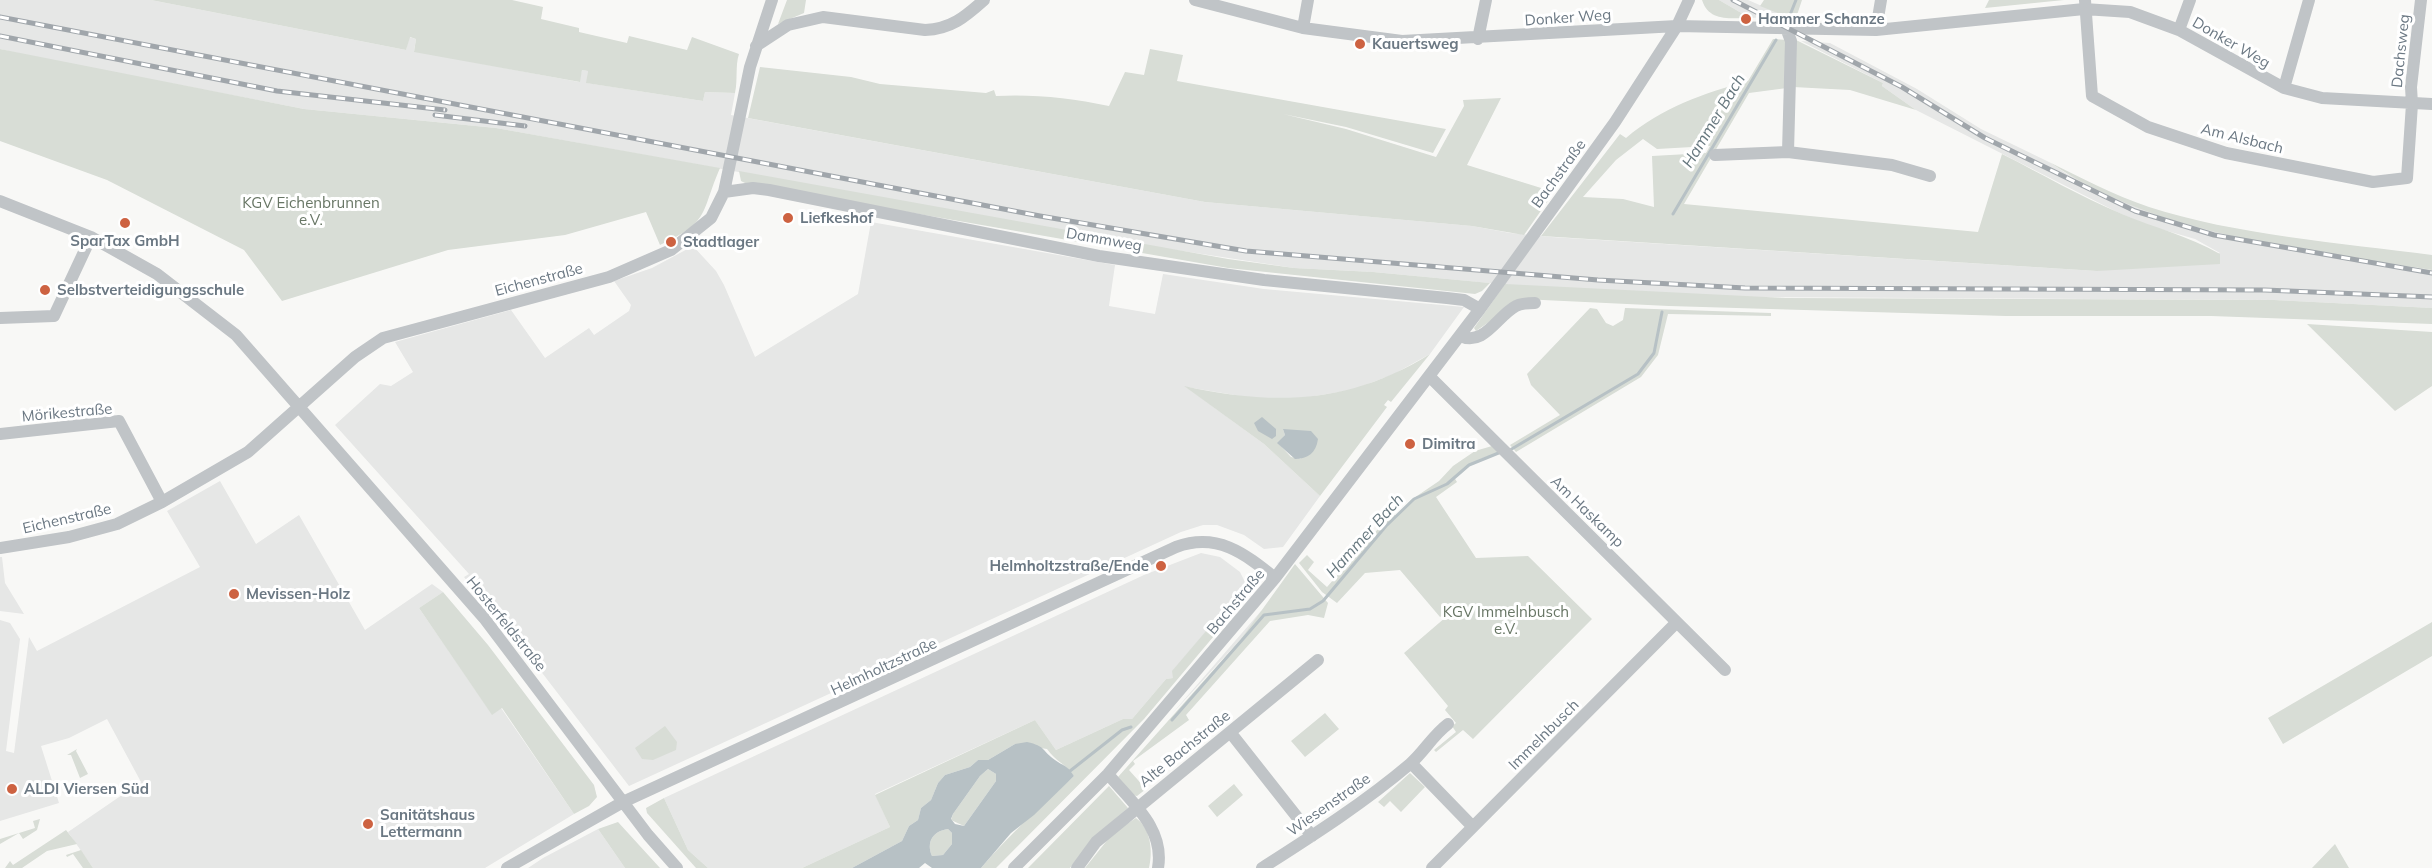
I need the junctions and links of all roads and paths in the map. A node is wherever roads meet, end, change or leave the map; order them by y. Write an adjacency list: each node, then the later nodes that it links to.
1 (772, 0): 18 (street, Eichenstraße)
2 (984, 0): 18 (street)
3 (1195, 0): 13 (street, Donker Weg)
4 (1308, 0): 13 (street)
5 (1486, 0): 17 (street)
6 (1689, 0): 12 (street, Bachstraße)
7 (1881, 0): 15 (street)
8 (2190, 0): 16 (street)
9 (2309, 0): 19 (street)
10 (2421, 0): 20 (street, Dachsweg)
11 (2085, 4): 15 (street, Donker Weg); 16 (street, Donker Weg); 20 (street, Am Alsbach)
12 (1677, 26): 14 (street, Donker Weg); 17 (street, Donker Weg); 29 (street, Bachstraße)
13 (1303, 28): 17 (street, Donker Weg)
14 (1786, 28): 15 (street, Donker Weg); 22 (street)
15 (1876, 30)
16 (2179, 30): 19 (street, Donker Weg)
17 (1478, 39)
18 (755, 46): 25 (street, Eichenstraße)
19 (2284, 88): 20 (street, Donker Weg)
20 (2412, 104): 21 (street, Donker Weg)
21 (2432, 104)
22 (1788, 152): 23 (street); 24 (street)
23 (1715, 155)
24 (1930, 176)
25 (724, 192): 29 (street, Dammweg); 33 (street, Eichenstraße)
26 (0, 201): 27 (street, Hosterfeldstraße)
27 (91, 237): 30 (street); 33 (street, Hosterfeldstraße)
28 (1535, 303): 31 (street)
29 (1480, 309): 31 (street, Bachstraße)
30 (0, 318)
31 (1460, 336): 32 (street, Bachstraße)
32 (1429, 376): 37 (street, Bachstraße); 38 (street, Am Haskamp)
33 (299, 408): 35 (street, Eichenstraße); 45 (street, Hosterfeldstraße)
34 (0, 434): 35 (street, Mörikestraße)
35 (162, 502): 36 (street, Eichenstraße)
36 (0, 548)
37 (1275, 578): 44 (street, Bachstraße); 45 (street, Helmholtzstraße)
38 (1676, 623): 40 (street, Am Haskamp); 47 (street, Immelnbusch)
39 (1318, 660): 42 (street, Alte Bachstraße)
40 (1725, 670)
41 (1448, 724): 43 (street, Wiesenstraße)
42 (1230, 732): 46 (street, Alte Bachstraße); 48 (street)
43 (1411, 763): 47 (street); 48 (street, Wiesenstraße)
44 (1108, 774): 46 (street); 51 (street, Bachstraße)
45 (623, 802): 49 (street, Helmholtzstraße); 50 (street, Hosterfeldstraße)
46 (1136, 808): 52 (street, Alte Bachstraße); 53 (street)
47 (1473, 827): 55 (street, Immelnbusch)
48 (1312, 836): 54 (street, Wiesenstraße)
49 (507, 868)
50 (677, 868)
51 (1014, 868)
52 (1077, 868)
53 (1158, 868)
54 (1262, 868)
55 (1432, 868)

